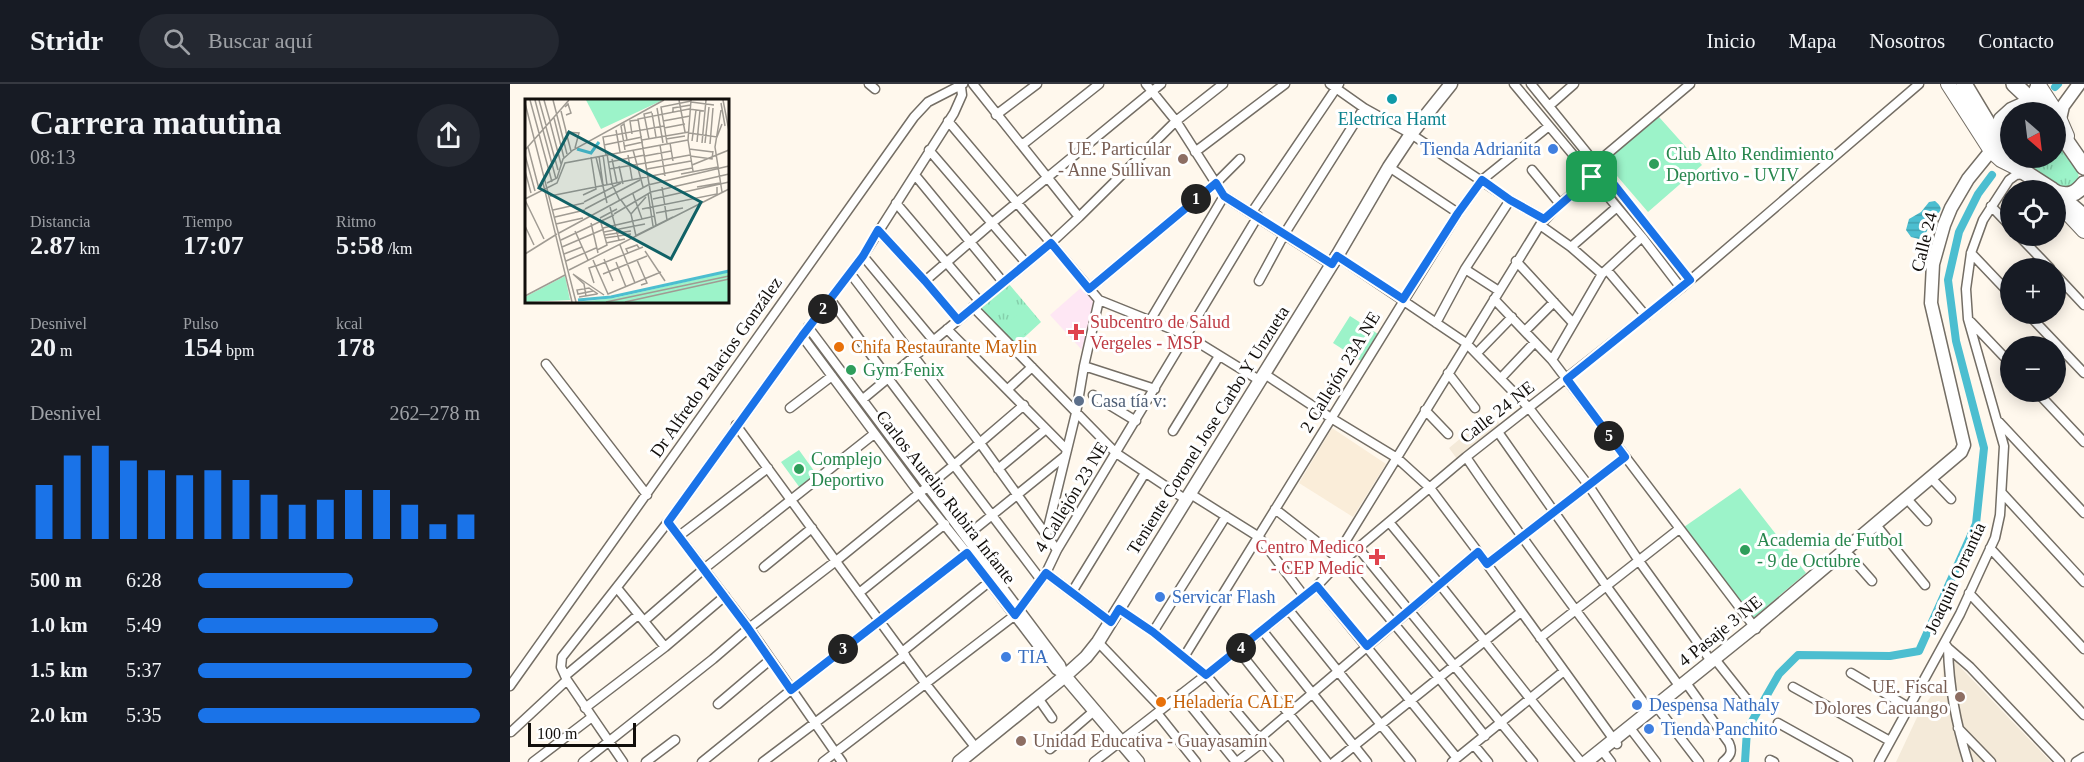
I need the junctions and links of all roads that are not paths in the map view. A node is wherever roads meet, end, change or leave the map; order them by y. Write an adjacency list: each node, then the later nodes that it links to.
1 (973, 84): 26 (street)
2 (1037, 84): 26 (street)
3 (1099, 84): 33 (street)
4 (1161, 84): 20 (street)
5 (1223, 84): 29 (street)
6 (1285, 84): 36 (street)
7 (1451, 84): 31 (street, Teniente Coronel Jose Carbo Y Unzueta)
8 (1514, 84): 30 (street)
9 (1531, 84): 24 (street)
10 (1574, 84): 24 (street)
11 (1690, 84): 39 (street)
12 (1918, 84): 87 (street, Calle 24 NE)
13 (1948, 84): 34 (main road)
14 (1964, 84): 34 (highway)
15 (2014, 84): 21 (highway)
16 (2038, 84): 21 (street); 22 (main road)
17 (2079, 84): 23 (street)
18 (962, 85): 28 (street); 171 (street, Dr Alfredo Palacios González)
19 (1334, 86): 25 (street); 63 (street, 4 Callejón 23 NE)
20 (1149, 88): 29 (street); 44 (street)
21 (2029, 102)
22 (2047, 102)
23 (2066, 102)
24 (1549, 106): 39 (street)
25 (1364, 108): 31 (street); 71 (street)
26 (996, 116): 33 (street)
27 (2000, 118): 34 (street, Calle 24)
28 (948, 121): 35 (street); 55 (street)
29 (1176, 121): 36 (street); 66 (street)
30 (1549, 126): 42 (street); 45 (street, 2 Callejón 23A NE)
31 (1411, 134): 40 (street, Teniente Coronel Jose Carbo Y Unzueta); 45 (street)
32 (2066, 136): 38 (highway)
33 (1022, 145): 44 (street)
34 (1994, 145): 48 (highway); 156 (street, Calle 24)
35 (929, 150): 43 (street); 68 (street)
36 (1196, 152): 49 (street)
37 (1240, 159): 49 (street)
38 (2081, 162)
39 (1597, 163): 42 (street); 87 (street)
40 (1389, 166): 62 (street); 80 (street, Teniente Coronel Jose Carbo Y Unzueta)
41 (1532, 170): 58 (street)
42 (1590, 174): 58 (street); 60 (street)
43 (915, 175): 56 (street); 73 (street)
44 (1048, 177): 55 (street); 66 (street)
45 (1482, 180): 54 (street); 62 (street, 2 Callejón 23A NE)
46 (2010, 180): 47 (street, Joaquin Orrantia)
47 (2032, 180)
48 (2035, 180)
49 (1216, 183): 53 (street); 94 (street)
50 (2084, 184): 52 (highway)
51 (2000, 194): 59 (street, Joaquin Orrantia)
52 (2066, 195)
53 (1224, 196): 63 (street); 104 (street)
54 (1510, 200): 67 (street); 84 (street)
55 (1018, 202): 68 (street); 74 (street)
56 (896, 203): 69 (street); 81 (street)
57 (2066, 203): 65 (highway)
58 (1560, 204): 67 (street)
59 (1991, 206): 64 (street); 77 (street, Joaquin Orrantia)
60 (1617, 207): 72 (street); 76 (street)
61 (2066, 211): 70 (main road)
62 (1458, 213): 97 (street, 2 Callejón 23A NE)
63 (1255, 214): 71 (street); 113 (street, 4 Callejón 23 NE)
64 (2000, 215)
65 (2084, 216)
66 (1079, 217): 74 (street)
67 (1542, 222): 76 (street); 82 (street)
68 (992, 223): 73 (street); 83 (street)
69 (878, 230): 78 (street); 88 (street)
70 (2084, 231)
71 (1285, 233): 80 (street); 89 (street)
72 (1642, 237): 85 (street); 93 (street)
73 (970, 241): 81 (street); 90 (street)
74 (1051, 243): 83 (street); 94 (street)
75 (2029, 246): 79 (street)
76 (1571, 247): 85 (street)
77 (1971, 253): 91 (street); 105 (street, Joaquin Orrantia)
78 (863, 256): 86 (street); 115 (street)
79 (2040, 258)
80 (1335, 260): 97 (street); 129 (street, Teniente Coronel Jose Carbo Y Unzueta)
81 (946, 261): 88 (street); 100 (street)
82 (1516, 261): 95 (street); 99 (street)
83 (1026, 263): 90 (street)
84 (1465, 269): 95 (street); 107 (street)
85 (1604, 272): 102 (street); 108 (street)
86 (850, 273): 96 (street); 121 (street)
87 (1690, 280): 93 (street, Calle 24 NE)
88 (925, 281): 106 (street)
89 (1259, 281)
90 (1003, 282): 100 (street)
91 (2000, 283)
92 (2066, 286): 101 (street)
93 (1681, 288): 102 (street, Calle 24 NE)
94 (1089, 289): 98 (street)
95 (1497, 295): 103 (street); 117 (street)
96 (830, 299): 110 (street); 130 (street)
97 (1403, 299): 107 (street); 144 (street, 2 Callejón 23A NE)
98 (1099, 300): 104 (street); 124 (street)
99 (1554, 302): 108 (street); 112 (street)
100 (976, 304): 106 (street); 125 (street)
101 (2084, 305)
102 (1646, 316): 132 (street, Calle 24 NE)
103 (1512, 317): 112 (street); 118 (street)
104 (1151, 319): 113 (street)
105 (1968, 319): 119 (street); 145 (street, Joaquin Orrantia)
106 (958, 320): 111 (street)
107 (1436, 323): 117 (street)
108 (1573, 323): 122 (street)
109 (2037, 324): 127 (street)
110 (808, 327): 114 (street); 136 (street, Carlos Aurelio Rubira Infante)
111 (947, 328): 115 (street); 133 (street)
112 (1525, 331): 116 (street)
113 (1186, 335): 120 (street); 134 (street, 4 Callejón 23 NE)
114 (802, 336): 128 (street, Carlos Aurelio Rubira Infante); 147 (street)
115 (933, 340): 121 (street)
116 (1535, 342): 122 (street); 131 (street)
117 (1466, 343): 118 (street); 126 (street)
118 (1477, 353): 131 (street)
119 (2000, 353)
120 (1219, 356): 129 (street); 149 (street)
121 (913, 357): 130 (street); 154 (street)
122 (1552, 360): 132 (street)
123 (546, 364): 171 (street)
124 (1084, 366): 134 (street); 143 (street)
125 (1032, 367): 133 (street); 143 (street)
126 (1448, 373): 140 (street); 142 (street)
127 (2084, 373)
128 (832, 376): 139 (street); 151 (street, Carlos Aurelio Rubira Infante)
129 (1261, 376): 144 (street); 173 (street, Teniente Coronel Jose Carbo Y Unzueta)
130 (888, 378): 136 (street); 161 (street)
131 (1501, 378): 141 (street)
132 (1567, 379): 141 (street, Calle 24 NE); 159 (street)
133 (1008, 389): 138 (street)
134 (1155, 389): 146 (street, 4 Callejón 23 NE)
135 (1093, 395): 146 (street)
136 (862, 399): 166 (street, Carlos Aurelio Rubira Infante)
137 (2046, 402): 153 (street)
138 (1024, 405): 148 (street); 154 (street)
139 (790, 408)
140 (1475, 408)
141 (1529, 408): 150 (street, Calle 24 NE); 167 (street)
142 (1425, 410): 152 (street); 160 (street)
143 (1076, 413): 155 (street); 157 (street)
144 (1331, 418): 160 (street); 177 (street, 2 Callejón 23A NE)
145 (1997, 419): 169 (street, Joaquin Orrantia); 179 (street)
146 (1136, 421): 157 (street, 4 Callejón 23 NE)
147 (736, 425): 162 (street); 183 (street)
148 (1046, 429): 155 (street); 163 (street)
149 (1173, 431)
150 (1498, 432): 158 (street, Calle 24 NE); 178 (street)
151 (874, 434): 170 (street, Carlos Aurelio Rubira Infante); 176 (street)
152 (1448, 434)
153 (2084, 442)
154 (980, 443): 161 (street); 163 (street)
155 (1065, 452): 172 (street); 190 (street)
156 (1961, 452): 165 (street, 4 Pasaje 3 NE)
157 (1116, 453): 164 (street); 196 (street, 4 Callejón 23 NE)
158 (1466, 457): 168 (street, Calle 24 NE); 193 (street)
159 (1625, 457): 167 (street); 188 (street)
160 (1396, 458): 168 (street); 200 (street)
161 (954, 465): 166 (street); 180 (street)
162 (768, 468): 176 (street); 189 (street)
163 (998, 469): 172 (street)
164 (1145, 473): 173 (street); 215 (street)
165 (1931, 478): 174 (street, 4 Pasaje 3 NE); 175 (street)
166 (927, 486): 170 (street); 191 (street, Carlos Aurelio Rubira Infante)
167 (1589, 486): 178 (street); 202 (street)
168 (1430, 488): 184 (street, Calle 24 NE); 197 (street)
169 (2002, 492): 194 (street, Joaquin Orrantia); 209 (street)
170 (919, 493): 185 (street, Carlos Aurelio Rubira Infante); 201 (street)
171 (647, 495): 255 (street, Dr Alfredo Palacios González)
172 (1016, 495): 180 (street); 190 (street)
173 (1187, 496): 181 (street); 220 (street, Teniente Coronel Jose Carbo Y Unzueta)
174 (1906, 499): 182 (street); 186 (street, 4 Pasaje 3 NE)
175 (1951, 499)
176 (792, 500): 187 (street); 205 (street)
177 (1275, 509): 192 (street, 2 Callejón 23A NE); 200 (street)
178 (1556, 512): 193 (street); 213 (street)
179 (2084, 513)
180 (993, 515): 191 (street); 206 (street)
181 (1226, 516): 192 (street); 233 (street)
182 (1927, 521)
183 (668, 522): 189 (street); 214 (street)
184 (1389, 522): 195 (street, Calle 24 NE); 210 (street)
185 (945, 524): 198 (street, Carlos Aurelio Rubira Infante); 217 (street)
186 (1876, 525): 199 (street, 4 Pasaje 3 NE); 211 (street); 231 (street, 4 Pasaje 3 NE)
187 (812, 528): 201 (street); 204 (street)
188 (1679, 529): 202 (street); 231 (street)
189 (679, 536): 205 (street)
190 (1046, 536): 196 (street)
191 (965, 537): 224 (street, Carlos Aurelio Rubira Infante)
192 (1258, 537): 219 (street); 243 (street, 2 Callejón 23A NE)
193 (1521, 538): 203 (street); 223 (street)
194 (1990, 548): 216 (street, Joaquin Orrantia); 240 (street)
195 (1359, 549): 200 (street, Calle 24 NE); 222 (street)
196 (1058, 550): 206 (street, 4 Callejón 23 NE)
197 (1478, 552): 203 (street); 210 (street)
198 (967, 553): 207 (street, Carlos Aurelio Rubira Infante); 227 (street)
199 (1850, 556): 208 (street); 231 (street, 4 Pasaje 3 NE)
200 (1340, 559): 212 (street, Calle 24 NE); 229 (street)
201 (836, 561): 217 (street); 230 (street)
202 (1639, 561): 213 (street); 245 (street)
203 (1487, 564): 225 (street)
204 (764, 567)
205 (705, 568): 218 (street); 226 (street)
206 (1044, 576): 215 (street); 224 (street, 4 Callejón 23 NE)
207 (989, 582): 224 (street, Carlos Aurelio Rubira Infante); 242 (street)
208 (1872, 582)
209 (2084, 582)
210 (1441, 584): 222 (street); 235 (street)
211 (1925, 585)
212 (1317, 586): 219 (street, Calle 24 NE); 238 (street)
213 (1607, 586): 223 (street); 256 (street)
214 (617, 588): 226 (street); 253 (street)
215 (1072, 592): 228 (street)
216 (1969, 592): 237 (street, Joaquin Orrantia); 272 (street)
217 (859, 593): 227 (street)
218 (724, 596): 230 (street); 239 (street)
219 (1304, 596): 221 (street, Calle 24 NE)
220 (1119, 609): 228 (street, Teniente Coronel Jose Carbo Y Unzueta); 233 (street)
221 (1288, 609): 232 (street, Calle 24 NE); 247 (street)
222 (1410, 610): 229 (street); 246 (street)
223 (1577, 610): 234 (street); 270 (street)
224 (1017, 612): 251 (street); 254 (street, 4 Callejón 23 NE)
225 (1521, 612): 234 (street); 235 (street)
226 (641, 618): 239 (street); 253 (street)
227 (880, 621): 242 (street); 258 (street)
228 (1111, 622): 236 (street, Teniente Coronel Jose Carbo Y Unzueta)
229 (1394, 624): 238 (street); 252 (street)
230 (748, 628): 244 (street); 287 (street)
231 (1756, 629): 245 (street, 4 Pasaje 3 NE)
232 (1263, 630): 241 (street, Calle 24 NE); 259 (street)
233 (1153, 632): 243 (street)
234 (1540, 638): 248 (street)
235 (1485, 641): 246 (street); 262 (street)
236 (1098, 642): 251 (street, Teniente Coronel Jose Carbo Y Unzueta); 269 (street)
237 (1946, 645): 266 (street, Joaquin Orrantia); 279 (street); 326 (street)
238 (1367, 646): 247 (street); 263 (street)
239 (665, 647): 267 (street)
240 (2084, 649)
241 (1238, 650): 250 (street, Calle 24 NE); 271 (street)
242 (903, 653): 254 (street); 275 (street)
243 (1184, 657): 250 (street)
244 (771, 660): 258 (street); 265 (street)
245 (1714, 662): 256 (street, 4 Pasaje 3 NE); 264 (street)
246 (1455, 665): 252 (street); 276 (street)
247 (1339, 671): 259 (street); 278 (street)
248 (1564, 671): 262 (street); 288 (street)
249 (1851, 673): 266 (street)
250 (1206, 675): 260 (street, Calle 24 NE); 284 (street)
251 (1065, 676): 261 (street, Teniente Coronel Jose Carbo Y Unzueta); 268 (street)
252 (1439, 678): 263 (street); 282 (street)
253 (566, 679): 267 (street); 281 (street)
254 (925, 683): 291 (street); 293 (street, 4 Callejón 23 NE)
255 (510, 686)
256 (1684, 687): 270 (street, 4 Pasaje 3 NE); 321 (street)
257 (1793, 687): 286 (street)
258 (791, 690): 275 (street); 301 (street)
259 (1313, 692): 271 (street); 290 (street)
260 (1181, 694): 269 (street, Calle 24 NE); 309 (street)
261 (1038, 698): 274 (street); 291 (street, Teniente Coronel Jose Carbo Y Unzueta)
262 (1529, 699): 276 (street); 317 (street)
263 (1411, 700): 278 (street); 296 (street)
264 (1749, 702)
265 (718, 704)
266 (1908, 707): 286 (street, Joaquin Orrantia)
267 (585, 708): 273 (street)
268 (1094, 711): 285 (street); 292 (street)
269 (1159, 711): 285 (street, Calle 24 NE); 308 (street)
270 (1655, 711): 280 (street, 4 Pasaje 3 NE); 320 (street)
271 (1289, 714): 284 (street); 311 (street)
272 (2084, 715)
273 (592, 717): 287 (street); 297 (street)
274 (1052, 718)
275 (814, 723): 293 (street); 302 (street)
276 (1500, 723): 282 (street); 316 (street)
277 (1778, 723): 322 (street)
278 (1381, 724): 290 (street); 314 (street)
279 (1957, 727): 324 (street); 325 (street)
280 (1631, 730): 288 (street, 4 Pasaje 3 NE); 319 (street)
281 (511, 732)
282 (1485, 736): 289 (street)
283 (675, 740): 300 (street)
284 (1261, 740): 309 (street); 310 (street)
285 (1120, 741): 306 (street, Calle 24 NE); 307 (street)
286 (1890, 741): 323 (street, Joaquin Orrantia)
287 (609, 742): 298 (street); 299 (street)
288 (1615, 742): 295 (street, 4 Pasaje 3 NE); 318 (street, 4 Pasaje 3 NE)
289 (1474, 745): 296 (street); 315 (street)
290 (1355, 746): 312 (street); 313 (street)
291 (976, 748): 305 (street, Teniente Coronel Jose Carbo Y Unzueta)
292 (1050, 749)
293 (835, 752): 303 (street, 4 Callejón 23 NE); 304 (street)
294 (2084, 757): 327 (street)
295 (1603, 759)
296 (1455, 760)
297 (533, 762)
298 (583, 762)
299 (623, 762)
300 (646, 762)
301 (702, 762)
302 (763, 762)
303 (823, 762)
304 (842, 762)
305 (959, 762)
306 (1094, 762)
307 (1137, 762)
308 (1196, 762)
309 (1236, 762)
310 (1279, 762)
311 (1327, 762)
312 (1334, 762)
313 (1368, 762)
314 (1411, 762)
315 (1488, 762)
316 (1533, 762)
317 (1581, 762)
318 (1586, 762)
319 (1656, 762)
320 (1699, 762)
321 (1723, 762)
322 (1848, 762)
323 (1878, 762)
324 (1968, 762)
325 (1991, 762)
326 (2060, 762)
327 (2076, 762)

